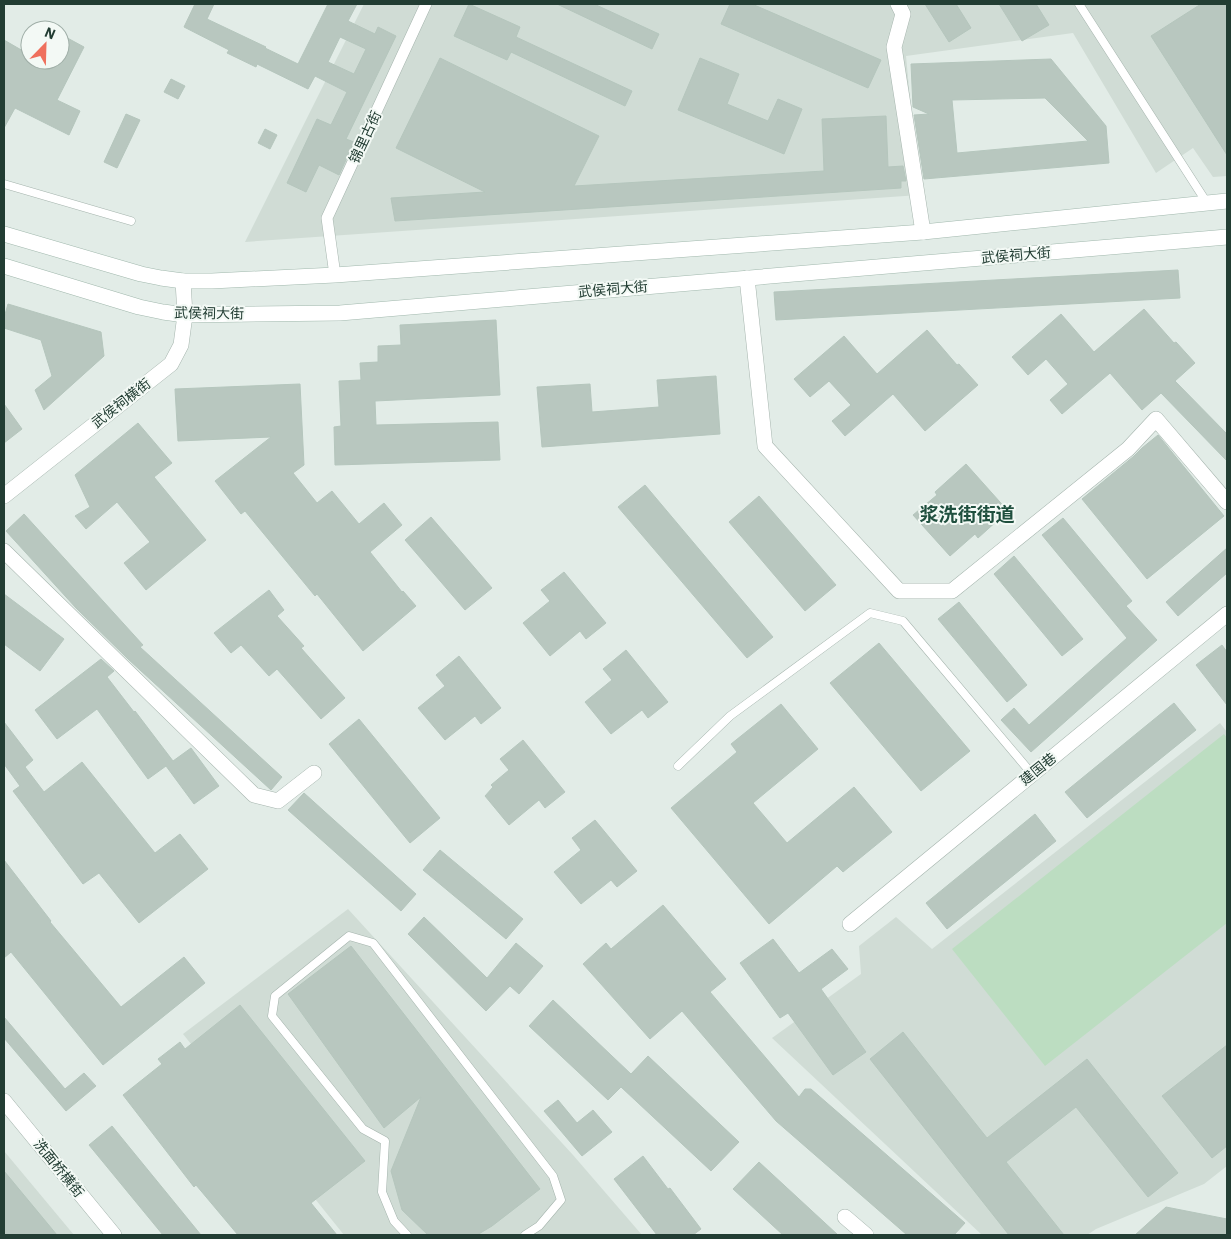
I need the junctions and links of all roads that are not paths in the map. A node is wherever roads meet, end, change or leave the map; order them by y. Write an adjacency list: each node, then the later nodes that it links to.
1 (426, 4): 12 (street, 锦里古街)
2 (898, 4): 8 (main road)
3 (1079, 4): 6 (lane)
4 (4, 184): 7 (lane)
5 (1227, 201): 6 (main road)
6 (1207, 203): 8 (main road)
7 (131, 221)
8 (923, 232): 12 (main road)
9 (4, 234): 14 (main road)
10 (1227, 236): 13 (main road, 武侯祠大街)
11 (4, 266): 15 (main road, 武侯祠大街)
12 (335, 275): 14 (main road)
13 (747, 278): 15 (main road, 武侯祠大街); 17 (main road)
14 (183, 281): 15 (main road, 武侯祠横街)
15 (184, 315): 16 (main road, 武侯祠横街)
16 (4, 496)
17 (1227, 502)
18 (4, 551): 21 (main road)
19 (1227, 614): 22 (main road, 建国巷)
20 (678, 766): 22 (lane)
21 (314, 773)
22 (1032, 774): 23 (main road, 建国巷)
23 (850, 924)
24 (4, 1100): 26 (main road, 洗面桥横街)
25 (845, 1217): 29 (main road)
26 (114, 1235)
27 (407, 1235): 28 (lane)
28 (525, 1235)
29 (866, 1235)

